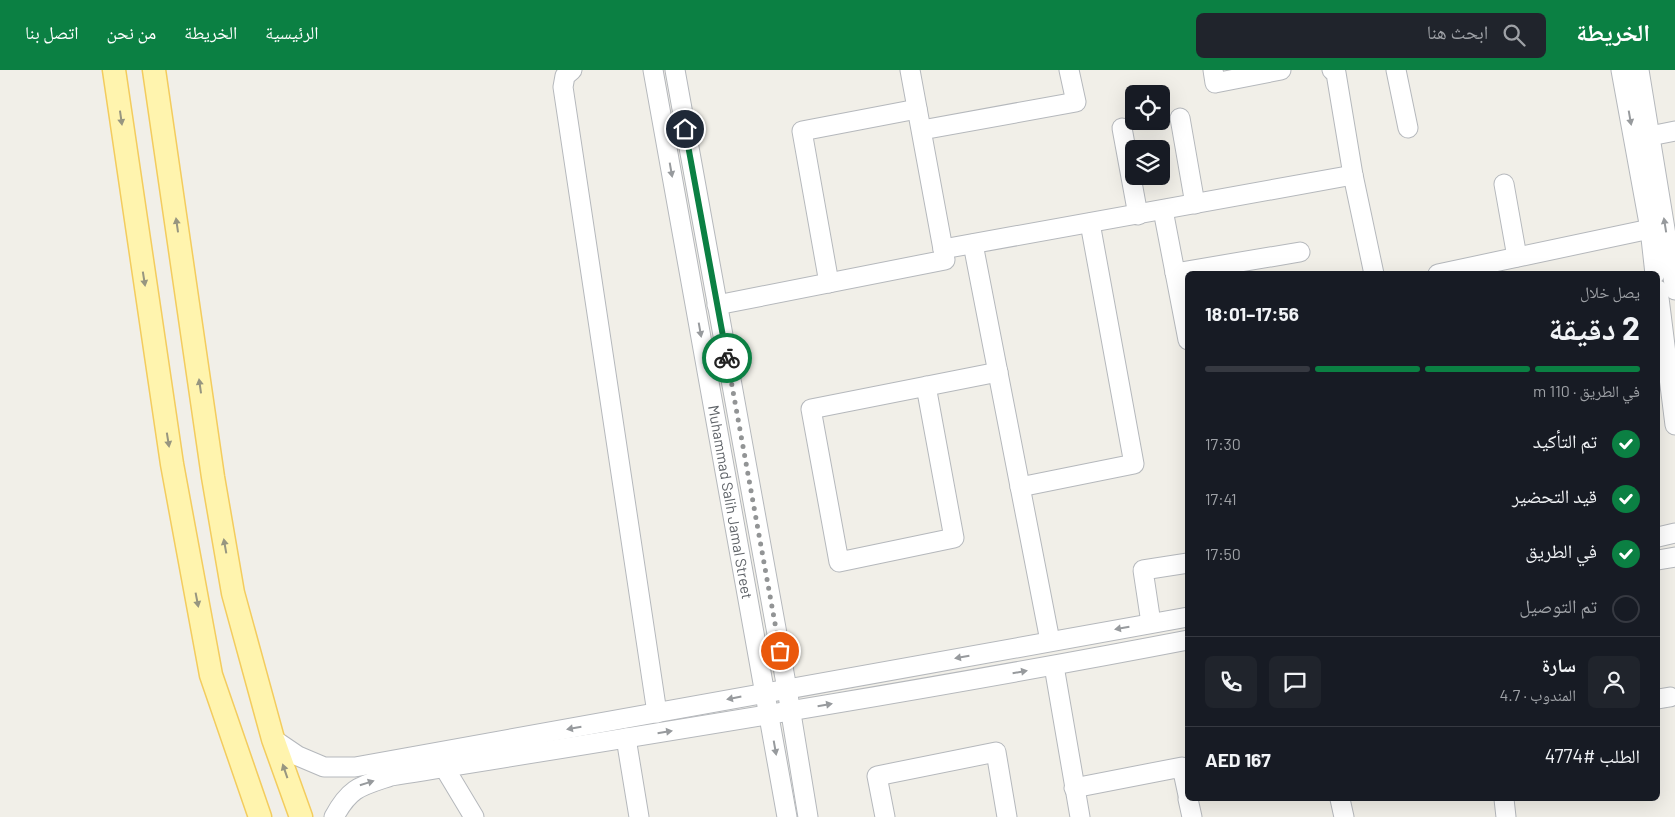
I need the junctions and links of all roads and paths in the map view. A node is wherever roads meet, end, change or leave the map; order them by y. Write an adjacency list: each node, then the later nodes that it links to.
1 (114, 70): 71 (main road, one-way to 71)
2 (154, 70): 64 (main road, one-way to 2)
3 (572, 70): 61 (street)
4 (653, 70): 59 (street, Muhammad Salih Jamal Street, one-way to 59)
5 (675, 70): 41 (street, Muhammad Salih Jamal Street)
6 (910, 70): 14 (street)
7 (1069, 70): 18 (street)
8 (1213, 70): 9 (street)
9 (1281, 70)
10 (1396, 70): 17 (street)
11 (1621, 70): 27 (street, one-way to 27)
12 (1639, 70): 20 (street)
13 (1339, 71): 21 (street)
14 (917, 108): 18 (street); 39 (street)
15 (1180, 118): 23 (street)
16 (1122, 128): 25 (street)
17 (1408, 128)
18 (922, 130): 29 (street)
19 (1675, 131): 20 (street)
20 (1650, 136): 40 (street, one-way to 20)
21 (1353, 175): 23 (street); 34 (street)
22 (1504, 184): 31 (street)
23 (1195, 204): 24 (street)
24 (1163, 210): 25 (street); 38 (street)
25 (1138, 214): 26 (street)
26 (1090, 223): 28 (street); 47 (street)
27 (1650, 229): 31 (street); 36 (street)
28 (973, 244): 29 (street); 44 (street)
29 (943, 249): 39 (street)
30 (1300, 252): 32 (street)
31 (1518, 257): 35 (street)
32 (1255, 267): 33 (street)
33 (1202, 271)
34 (1373, 271)
35 (1452, 271)
36 (1655, 271)
37 (1185, 272): 38 (street)
38 (1175, 273): 43 (street)
39 (829, 283): 41 (street)
40 (1675, 290)
41 (717, 305): 58 (street, Muhammad Salih Jamal Street)
42 (1660, 306): 46 (street)
43 (1185, 325)
44 (998, 372): 45 (street); 47 (street)
45 (926, 386): 45 (street)
46 (1675, 426)
47 (1020, 487): 55 (street)
48 (1675, 533): 49 (street)
49 (1660, 537)
50 (1675, 557): 51 (street)
51 (1660, 560)
52 (1185, 563): 54 (street)
53 (1185, 617): 54 (street)
54 (1151, 623): 55 (street, one-way to 55)
55 (1050, 641): 58 (street, one-way to 58)
56 (1185, 641): 57 (street)
57 (1054, 666): 60 (street, one-way to 57); 67 (street)
58 (787, 688): 59 (street); 60 (street, Muhammad Salih Jamal Street)
59 (766, 692): 61 (street, one-way to 61); 62 (street, Muhammad Salih Jamal Street)
60 (790, 711): 62 (street); 77 (street, Muhammad Salih Jamal Street)
61 (658, 713): 64 (street, one-way to 64)
62 (769, 715): 63 (street, one-way to 62); 76 (street, Muhammad Salih Jamal Street, one-way to 76)
63 (626, 738): 65 (street); 75 (street)
64 (274, 739): 72 (main road, one-way to 64)
65 (444, 767): 73 (street, one-way to 65); 74 (street)
66 (1185, 782): 67 (street)
67 (1074, 788): 80 (street)
68 (1189, 801): 81 (street)
69 (1340, 801): 82 (street)
70 (1504, 801): 83 (street)
71 (260, 817)
72 (300, 817)
73 (334, 817)
74 (474, 817)
75 (639, 817)
76 (787, 817)
77 (808, 817)
78 (884, 817): 79 (street)
79 (1007, 817)
80 (1080, 817)
81 (1192, 817)
82 (1344, 817)
83 (1506, 817)

